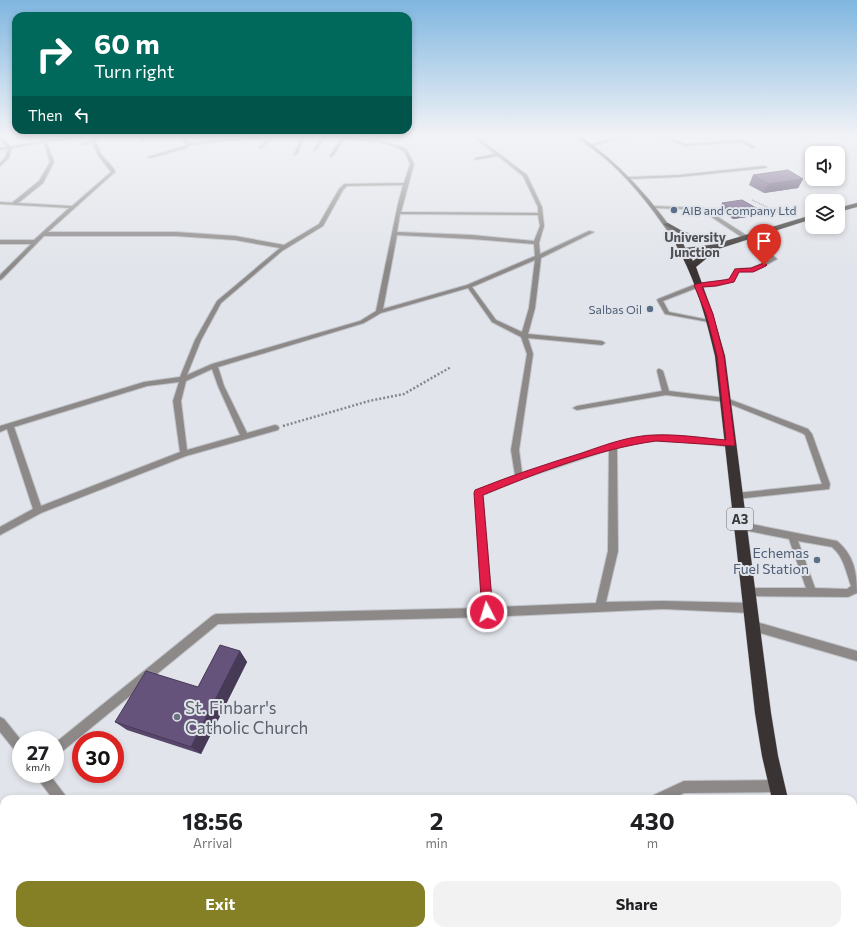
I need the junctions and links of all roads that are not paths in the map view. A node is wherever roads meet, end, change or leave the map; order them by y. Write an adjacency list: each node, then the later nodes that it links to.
1 (42, 180): 8 (street)
2 (104, 180): 10 (street)
3 (407, 180): 6 (street)
4 (527, 180): 14 (street)
5 (630, 180): 11 (main road)
6 (406, 184): 13 (street); 25 (street)
7 (0, 203): 8 (street)
8 (15, 203): 10 (street)
9 (857, 205): 12 (highway)
10 (74, 207): 19 (street)
11 (655, 207): 16 (main road); 20 (street)
12 (845, 208)
13 (399, 213): 14 (street); 18 (street)
14 (541, 214): 23 (street)
15 (805, 219): 20 (highway)
16 (666, 224): 24 (highway); 26 (main road)
17 (591, 232): 27 (street)
18 (395, 233): 23 (street); 32 (street)
19 (43, 234): 22 (street); 25 (street)
20 (746, 236): 24 (highway); 30 (street)
21 (0, 242): 22 (street)
22 (35, 242): 29 (street)
23 (536, 244): 27 (street)
24 (717, 245): 26 (highway); 28 (highway)
25 (286, 247): 38 (street)
26 (682, 248): 28 (highway, A3)
27 (538, 257): 31 (street); 34 (street)
28 (692, 266): 30 (highway, A3)
29 (0, 278)
30 (698, 285): 33 (highway, A3); 33 (street)
31 (469, 286): 32 (street); 34 (street)
32 (378, 312): 36 (street)
33 (712, 322): 40 (highway, A3)
34 (524, 336): 35 (street); 49 (street)
35 (602, 343)
36 (214, 366): 38 (street); 45 (street)
37 (660, 371): 39 (street)
38 (184, 379): 42 (street); 48 (street)
39 (666, 393): 40 (street); 41 (street)
40 (726, 400): 46 (highway, A3); 50 (street)
41 (577, 408)
42 (10, 426): 44 (street); 51 (street)
43 (275, 428): 45 (street)
44 (0, 429)
45 (245, 437): 48 (street)
46 (731, 444): 47 (street); 50 (highway, A3)
47 (613, 446): 49 (street); 57 (street)
48 (184, 454): 51 (street)
49 (519, 477): 59 (street)
50 (737, 496): 52 (highway, A3)
51 (38, 511): 53 (street)
52 (741, 526): 54 (street); 55 (highway, A3)
53 (0, 531)
54 (792, 536): 56 (street); 56 (street)
55 (749, 592): 56 (street); 58 (highway, A3)
56 (812, 593)
57 (600, 606): 58 (street); 59 (street)
58 (751, 608): 60 (highway, A3)
59 (487, 612): 64 (street)
60 (753, 626): 61 (street); 66 (highway, A3)
61 (857, 656)
62 (0, 723): 63 (street)
63 (12, 738)
64 (64, 743)
65 (48, 783): 67 (street)
66 (776, 786): 68 (street); 69 (highway, A3)
67 (58, 795)
68 (667, 795)
69 (779, 795)

